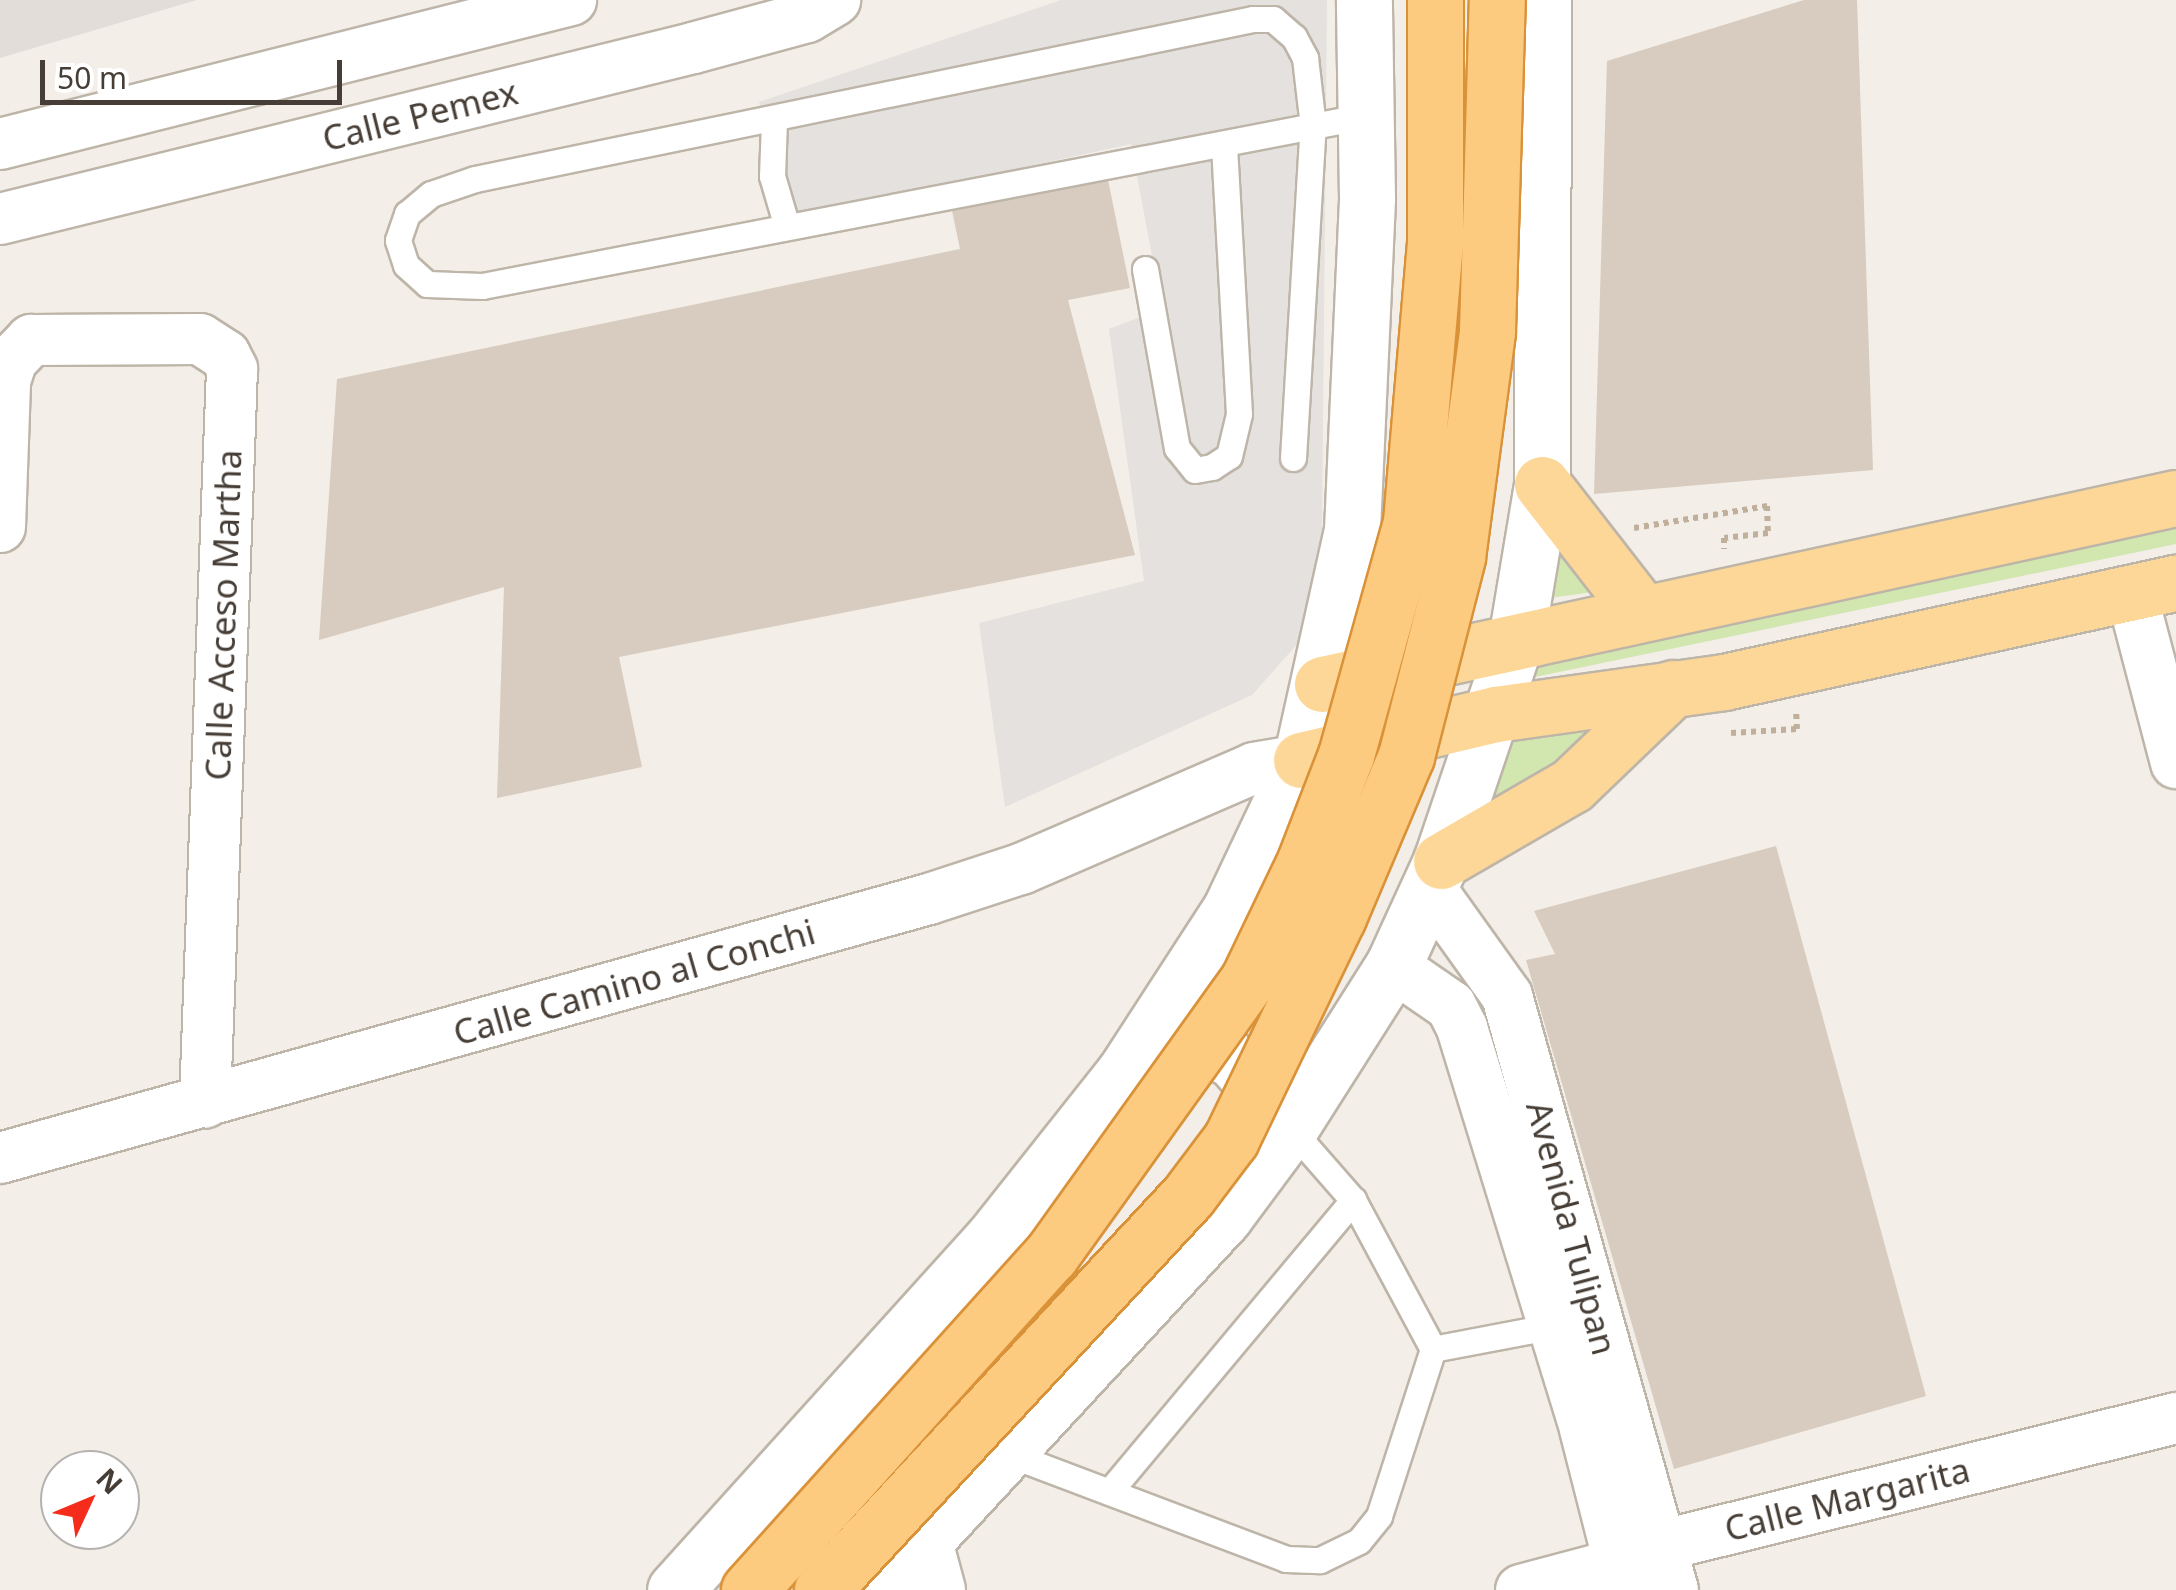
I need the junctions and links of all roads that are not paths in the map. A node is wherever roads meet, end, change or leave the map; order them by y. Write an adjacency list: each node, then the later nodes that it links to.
1 (572, 0): 11 (street)
2 (835, 0): 13 (street, Calle Pemex)
3 (1364, 0): 8 (street)
4 (1435, 0): 45 (highway, bridge)
5 (1496, 0): 46 (highway, bridge)
6 (1543, 0): 7 (street)
7 (1543, 98): 8 (street); 17 (street)
8 (1366, 116): 10 (lane); 23 (street)
9 (774, 120): 10 (lane); 14 (lane); 14 (lane)
10 (1313, 126): 12 (lane); 16 (lane)
11 (0, 144)
12 (1224, 144): 14 (lane); 15 (lane)
13 (0, 219)
14 (788, 227)
15 (1144, 269)
16 (1293, 458)
17 (1542, 484): 21 (main road); 22 (street)
18 (2176, 498): 21 (main road)
19 (0, 526): 31 (street, Calle Acceso Martha)
20 (2154, 587): 24 (main road); 26 (street)
21 (1641, 611): 22 (main road)
22 (1516, 640): 23 (main road); 25 (street)
23 (1322, 684): 27 (street)
24 (1674, 688): 25 (main road); 28 (main road)
25 (1496, 714): 27 (main road); 28 (street)
26 (2176, 763)
27 (1278, 764): 30 (street); 31 (street, Calle Camino al Conchi)
28 (1435, 874): 29 (street); 37 (street, Avenida Tulipan)
29 (1393, 966): 32 (street); 37 (street, Avenida Tulipan)
30 (1153, 1031): 32 (street); 33 (street)
31 (205, 1103): 34 (street, Calle Camino al Conchi)
32 (1290, 1128): 35 (lane); 36 (street)
33 (1060, 1154): 36 (street); 44 (street)
34 (0, 1158)
35 (1353, 1200): 38 (lane); 41 (lane)
36 (1183, 1265): 40 (street)
37 (1564, 1309): 38 (lane); 43 (street, Avenida Tulipan)
38 (1434, 1349): 41 (lane)
39 (2176, 1418): 43 (street, Calle Margarita)
40 (1006, 1453): 41 (lane); 42 (street)
41 (1109, 1492)
42 (926, 1538): 47 (street); 48 (street)
43 (1644, 1572): 49 (street, Calle Margarita)
44 (675, 1590)
45 (749, 1590)
46 (822, 1590)
47 (879, 1590)
48 (940, 1590)
49 (1521, 1590)

